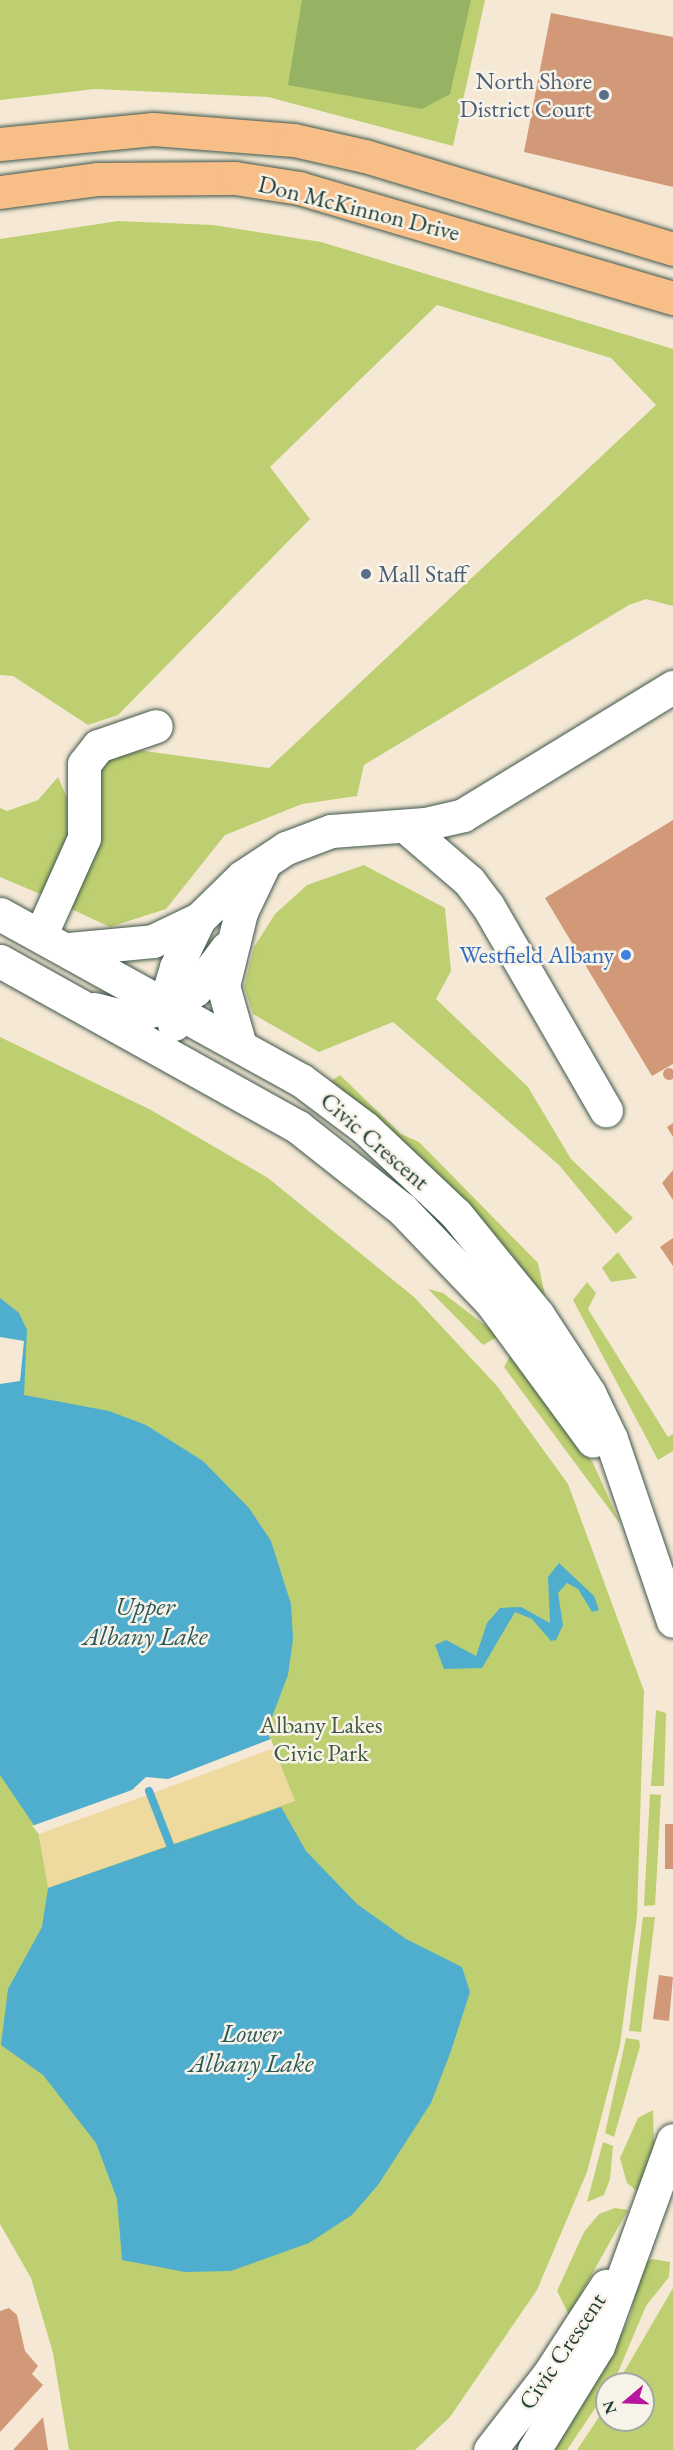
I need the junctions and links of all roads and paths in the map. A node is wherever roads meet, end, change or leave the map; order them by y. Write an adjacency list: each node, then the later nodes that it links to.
1 (0, 144): 3 (main road, Don McKinnon Drive)
2 (0, 192): 4 (main road, Don McKinnon Drive)
3 (673, 249)
4 (673, 298)
5 (673, 687): 7 (street)
6 (156, 726): 11 (street)
7 (405, 826): 8 (street); 18 (street)
8 (267, 860): 10 (street); 12 (street)
9 (0, 915): 11 (street, Civic Crescent)
10 (199, 919): 11 (street); 15 (street)
11 (55, 942): 15 (street, Civic Crescent)
12 (231, 942): 15 (street); 16 (street)
13 (0, 961): 14 (street, Civic Crescent)
14 (75, 1002): 15 (street); 17 (street, Civic Crescent)
15 (171, 1006): 16 (street, Civic Crescent); 17 (street)
16 (239, 1042): 19 (street, Civic Crescent)
17 (225, 1084): 19 (street, Civic Crescent)
18 (606, 1110)
19 (627, 1492): 20 (street, Civic Crescent)
20 (673, 1621)
21 (673, 2140): 22 (street, Civic Crescent)
22 (630, 2249): 23 (street, Civic Crescent); 24 (street, Civic Crescent)
23 (490, 2450)
24 (534, 2450)

